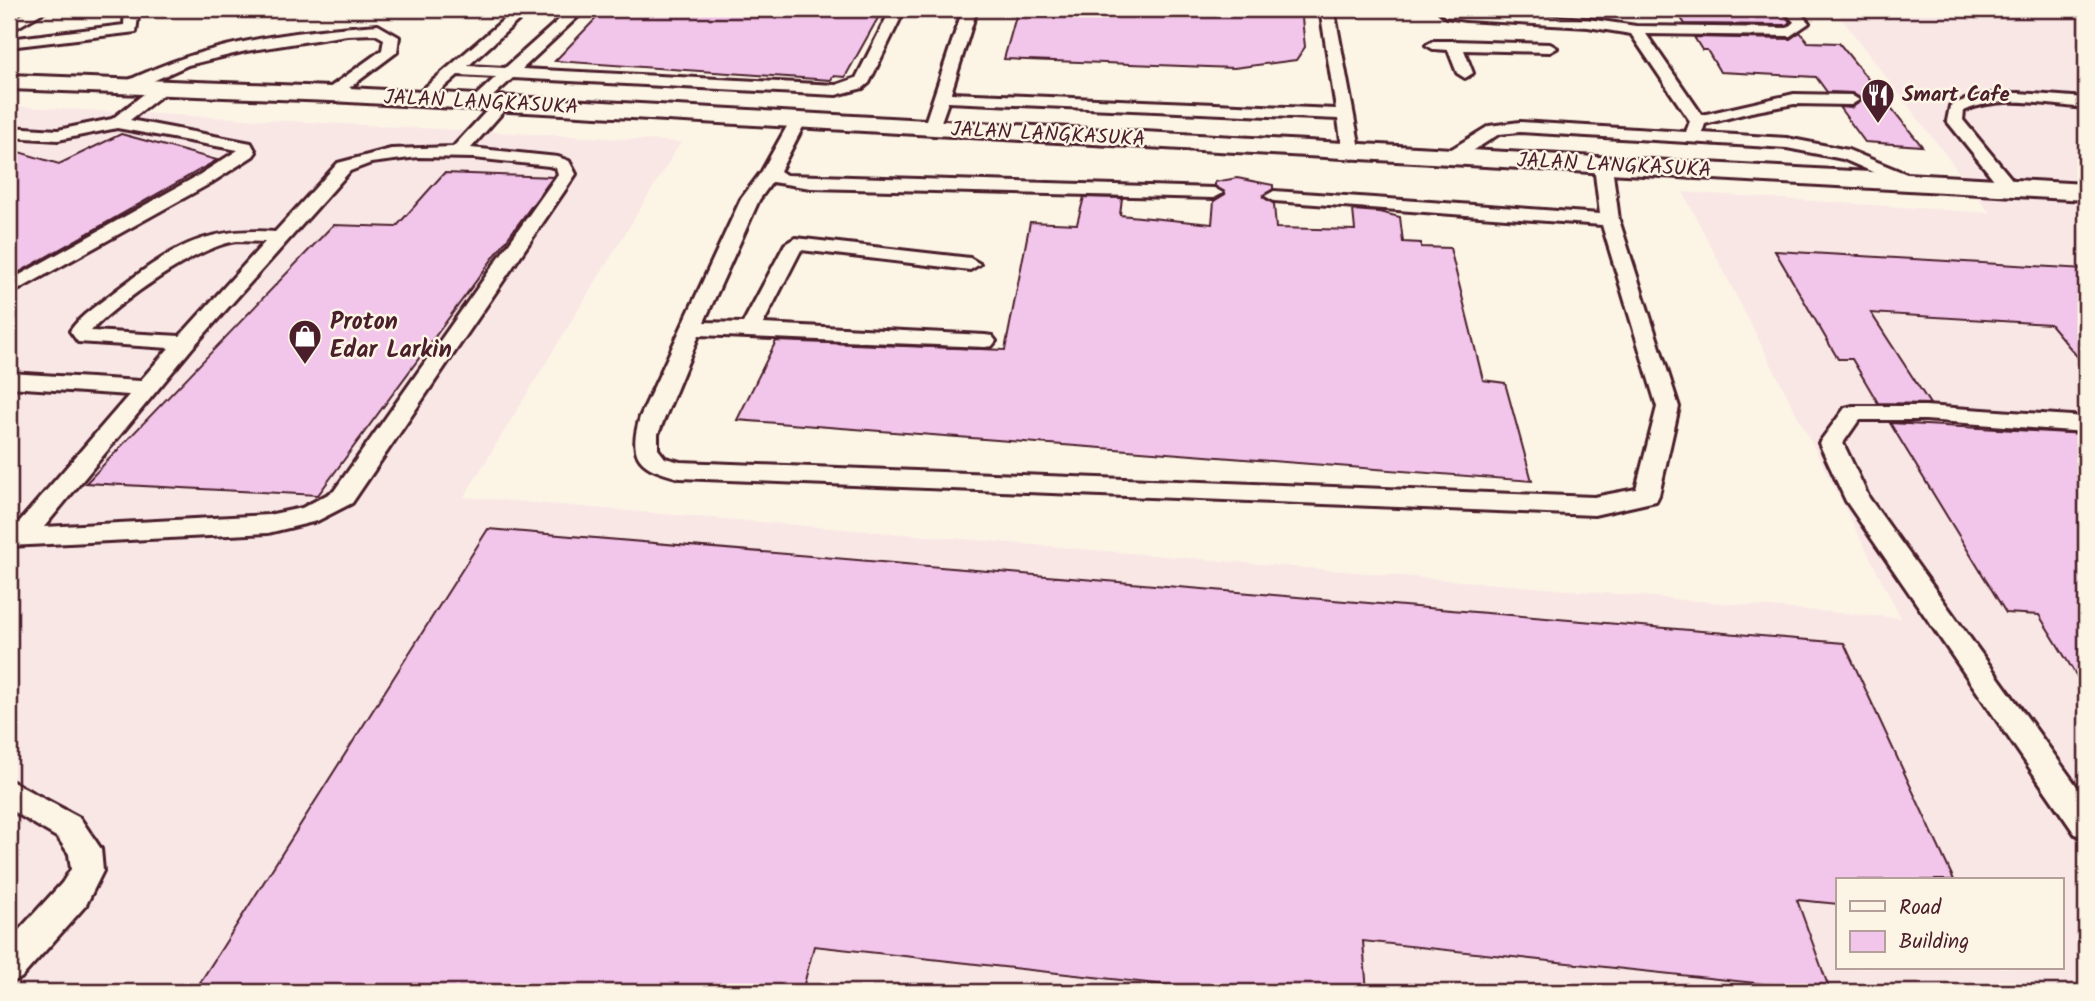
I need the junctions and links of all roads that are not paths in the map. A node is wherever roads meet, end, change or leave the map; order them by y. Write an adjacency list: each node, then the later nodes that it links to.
1 (42, 9): 11 (lane)
2 (132, 9): 13 (lane)
3 (524, 9): 16 (lane)
4 (579, 9): 18 (lane)
5 (898, 9): 18 (lane)
6 (970, 9): 23 (lane)
7 (1327, 9): 28 (lane)
8 (1444, 9): 10 (lane)
9 (1790, 9): 12 (lane)
10 (1538, 21): 12 (lane); 15 (lane)
11 (9, 28)
12 (1636, 30): 32 (lane)
13 (9, 43)
14 (1433, 45): 15 (lane)
15 (1454, 45): 17 (lane)
16 (454, 70): 18 (lane); 24 (lane)
17 (1465, 73)
18 (506, 74): 27 (lane)
19 (9, 82): 20 (main road, JALAN LANGKASUKA)
20 (125, 88): 21 (main road, JALAN LANGKASUKA); 22 (lane)
21 (160, 89): 22 (main road, JALAN LANGKASUKA); 30 (lane)
22 (331, 94): 24 (main road, JALAN LANGKASUKA)
23 (941, 97): 28 (lane); 31 (lane)
24 (420, 100): 27 (main road, JALAN LANGKASUKA)
25 (1851, 100): 32 (lane)
26 (2086, 103): 40 (lane)
27 (488, 105): 29 (main road, JALAN LANGKASUKA); 34 (lane)
28 (1345, 114): 35 (lane)
29 (798, 121): 31 (main road, JALAN LANGKASUKA); 38 (lane)
30 (117, 123): 33 (lane); 47 (lane)
31 (931, 128): 35 (main road, JALAN LANGKASUKA)
32 (1695, 129): 36 (lane); 39 (lane)
33 (9, 132)
34 (457, 153): 45 (lane); 55 (lane)
35 (1352, 153): 36 (main road, JALAN LANGKASUKA)
36 (1451, 157): 37 (main road, JALAN LANGKASUKA)
37 (1603, 166): 39 (main road, JALAN LANGKASUKA); 44 (lane)
38 (770, 172): 42 (lane); 48 (lane)
39 (1913, 183): 40 (main road, JALAN LANGKASUKA)
40 (2010, 188): 41 (main road, JALAN LANGKASUKA)
41 (2086, 192)
42 (1214, 193)
43 (1274, 195): 44 (lane)
44 (1610, 220): 48 (lane)
45 (280, 238): 51 (lane); 51 (lane)
46 (970, 264): 49 (lane)
47 (9, 289)
48 (690, 328): 49 (lane)
49 (750, 330): 50 (lane)
50 (985, 341)
51 (185, 343): 53 (lane)
52 (9, 380): 53 (lane)
53 (149, 389): 55 (lane)
54 (2086, 424): 57 (lane)
55 (15, 537)
56 (9, 793): 58 (lane)
57 (2086, 824)
58 (9, 965)

